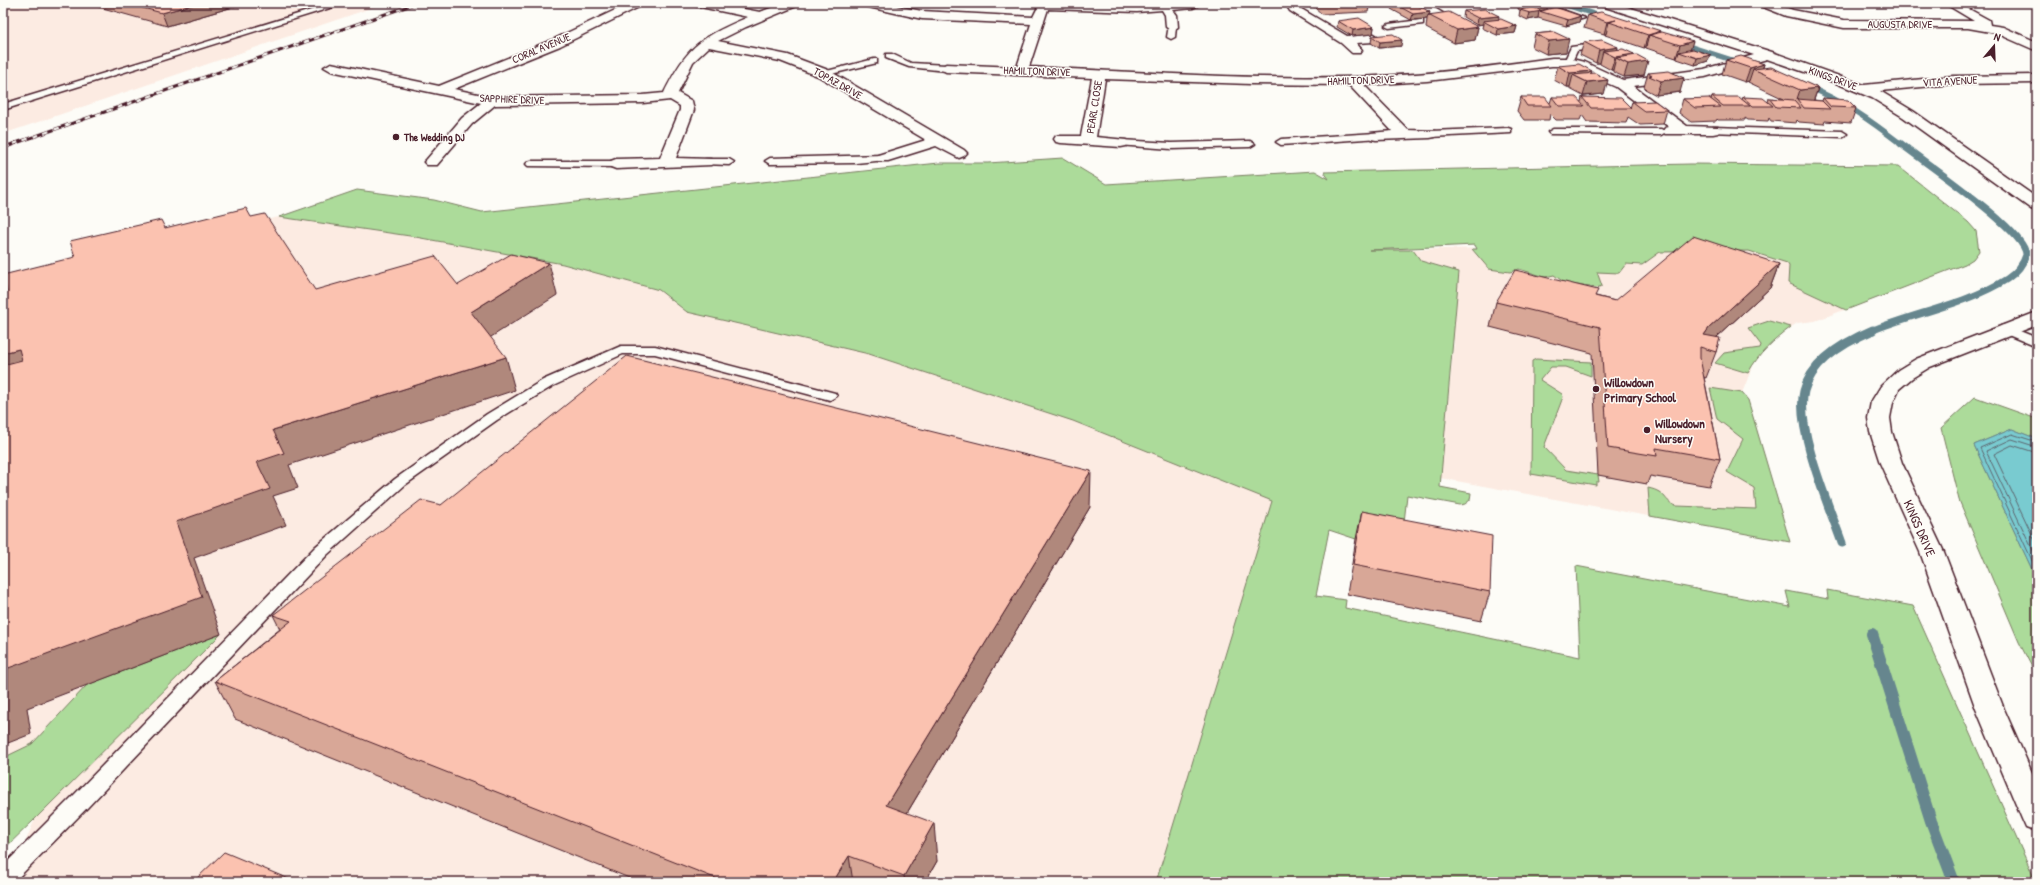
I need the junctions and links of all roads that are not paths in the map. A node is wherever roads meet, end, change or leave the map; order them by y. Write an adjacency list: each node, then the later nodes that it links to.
1 (6, 3): 13 (lane)
2 (342, 3): 48 (lane)
3 (639, 3): 45 (street, CORAL AVENUE)
4 (696, 3): 17 (street)
5 (795, 3): 17 (street)
6 (864, 3): 20 (street)
7 (1291, 3): 27 (street)
8 (1418, 3): 19 (street)
9 (1536, 3): 18 (lane)
10 (1603, 3): 32 (street, KINGS DRIVE)
11 (1762, 3): 23 (street, AUGUSTA DRIVE)
12 (1950, 3): 23 (street)
13 (3, 4)
14 (1044, 4): 16 (street); 20 (street)
15 (1193, 5): 16 (street)
16 (1158, 6): 25 (street)
17 (760, 16): 28 (street)
18 (1581, 18)
19 (1444, 19): 21 (street); 24 (street)
20 (1037, 21): 38 (street)
21 (1420, 22): 22 (lane)
22 (1389, 26)
23 (1984, 27): 30 (street, AUGUSTA DRIVE)
24 (1462, 28)
25 (1172, 32)
26 (1374, 38): 27 (street)
27 (1345, 40): 31 (street)
28 (706, 44): 39 (street, TOPAZ DRIVE); 46 (street)
29 (1593, 46): 35 (lane)
30 (2037, 47)
31 (1356, 50)
32 (1767, 55): 43 (street, HAMILTON DRIVE); 44 (street, KINGS DRIVE)
33 (889, 56): 37 (lane)
34 (874, 61): 39 (lane)
35 (1568, 62): 42 (street, HAMILTON DRIVE); 43 (street, HAMILTON DRIVE)
36 (331, 67): 45 (street, SAPPHIRE DRIVE)
37 (946, 68): 38 (street, HAMILTON DRIVE)
38 (1022, 70): 40 (street, HAMILTON DRIVE)
39 (823, 73): 60 (street, TOPAZ DRIVE)
40 (1099, 74): 42 (street, HAMILTON DRIVE); 59 (street, PEARL CLOSE)
41 (2037, 79): 44 (street, VITA AVENUE)
42 (1353, 81): 56 (street)
43 (1621, 84): 51 (street)
44 (1863, 89): 73 (street, KINGS DRIVE)
45 (440, 90): 47 (street, SAPPHIRE DRIVE)
46 (672, 96): 47 (street, SAPPHIRE DRIVE); 68 (street)
47 (492, 101): 67 (street)
48 (3, 107)
49 (1713, 130): 51 (street); 55 (lane)
50 (1508, 131): 54 (lane)
51 (1684, 131): 53 (street)
52 (1553, 132): 53 (lane)
53 (1661, 132)
54 (1430, 134): 56 (street)
55 (1842, 134)
56 (1404, 135): 57 (street)
57 (1376, 136): 61 (lane)
58 (1061, 140): 59 (street, PEARL CLOSE)
59 (1088, 140): 62 (street, PEARL CLOSE)
60 (937, 141): 64 (street, TOPAZ DRIVE); 65 (street)
61 (1281, 142)
62 (1121, 143): 63 (lane)
63 (1250, 144)
64 (959, 153)
65 (883, 158): 66 (lane)
66 (770, 161)
67 (432, 162)
68 (666, 162): 69 (street); 72 (street)
69 (706, 162): 70 (lane)
70 (729, 162)
71 (531, 164): 72 (lane)
72 (616, 164)
73 (2037, 206)
74 (2037, 318): 75 (street, KINGS DRIVE)
75 (2005, 329): 76 (lane); 78 (street, KINGS DRIVE)
76 (2037, 343)
77 (830, 396): 79 (lane)
78 (2037, 819)
79 (3, 879)

